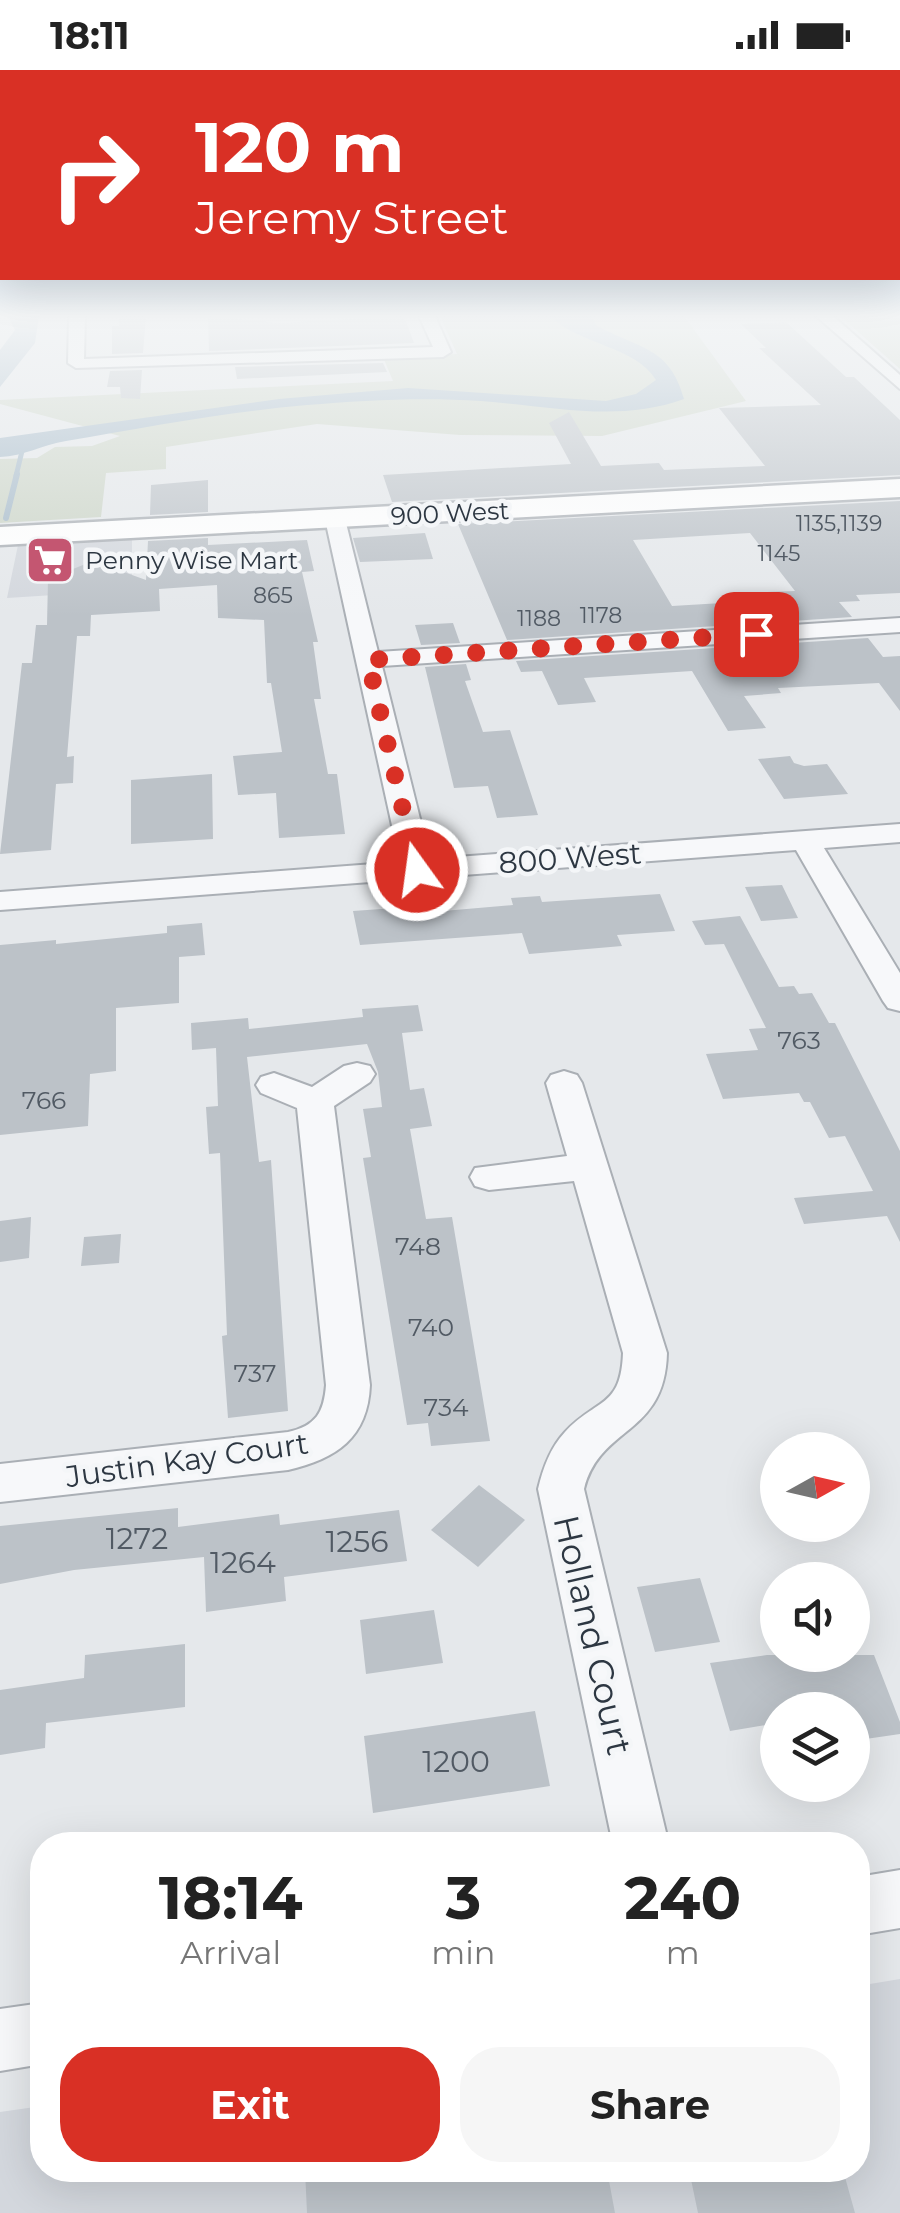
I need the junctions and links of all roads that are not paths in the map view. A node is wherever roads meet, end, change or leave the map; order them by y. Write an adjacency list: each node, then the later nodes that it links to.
1 (900, 488): 2 (main road, 900 West)
2 (335, 519): 3 (main road, 900 West); 5 (street)
3 (0, 536)
4 (900, 625): 5 (street)
5 (368, 660): 8 (street)
6 (900, 833): 7 (street, 800 West)
7 (805, 840): 8 (street, 800 West); 10 (street)
8 (417, 870): 9 (street, 800 West)
9 (0, 900)
10 (900, 1001)
11 (356, 1074): 15 (street, Justin Kay Court)
12 (564, 1083): 13 (street, Holland Court)
13 (588, 1167): 14 (street); 16 (street, Holland Court)
14 (489, 1177)
15 (0, 1484)
16 (638, 1832)
17 (900, 1899): 18 (street)
18 (870, 1904)
19 (30, 2036): 20 (street)
20 (0, 2040)

